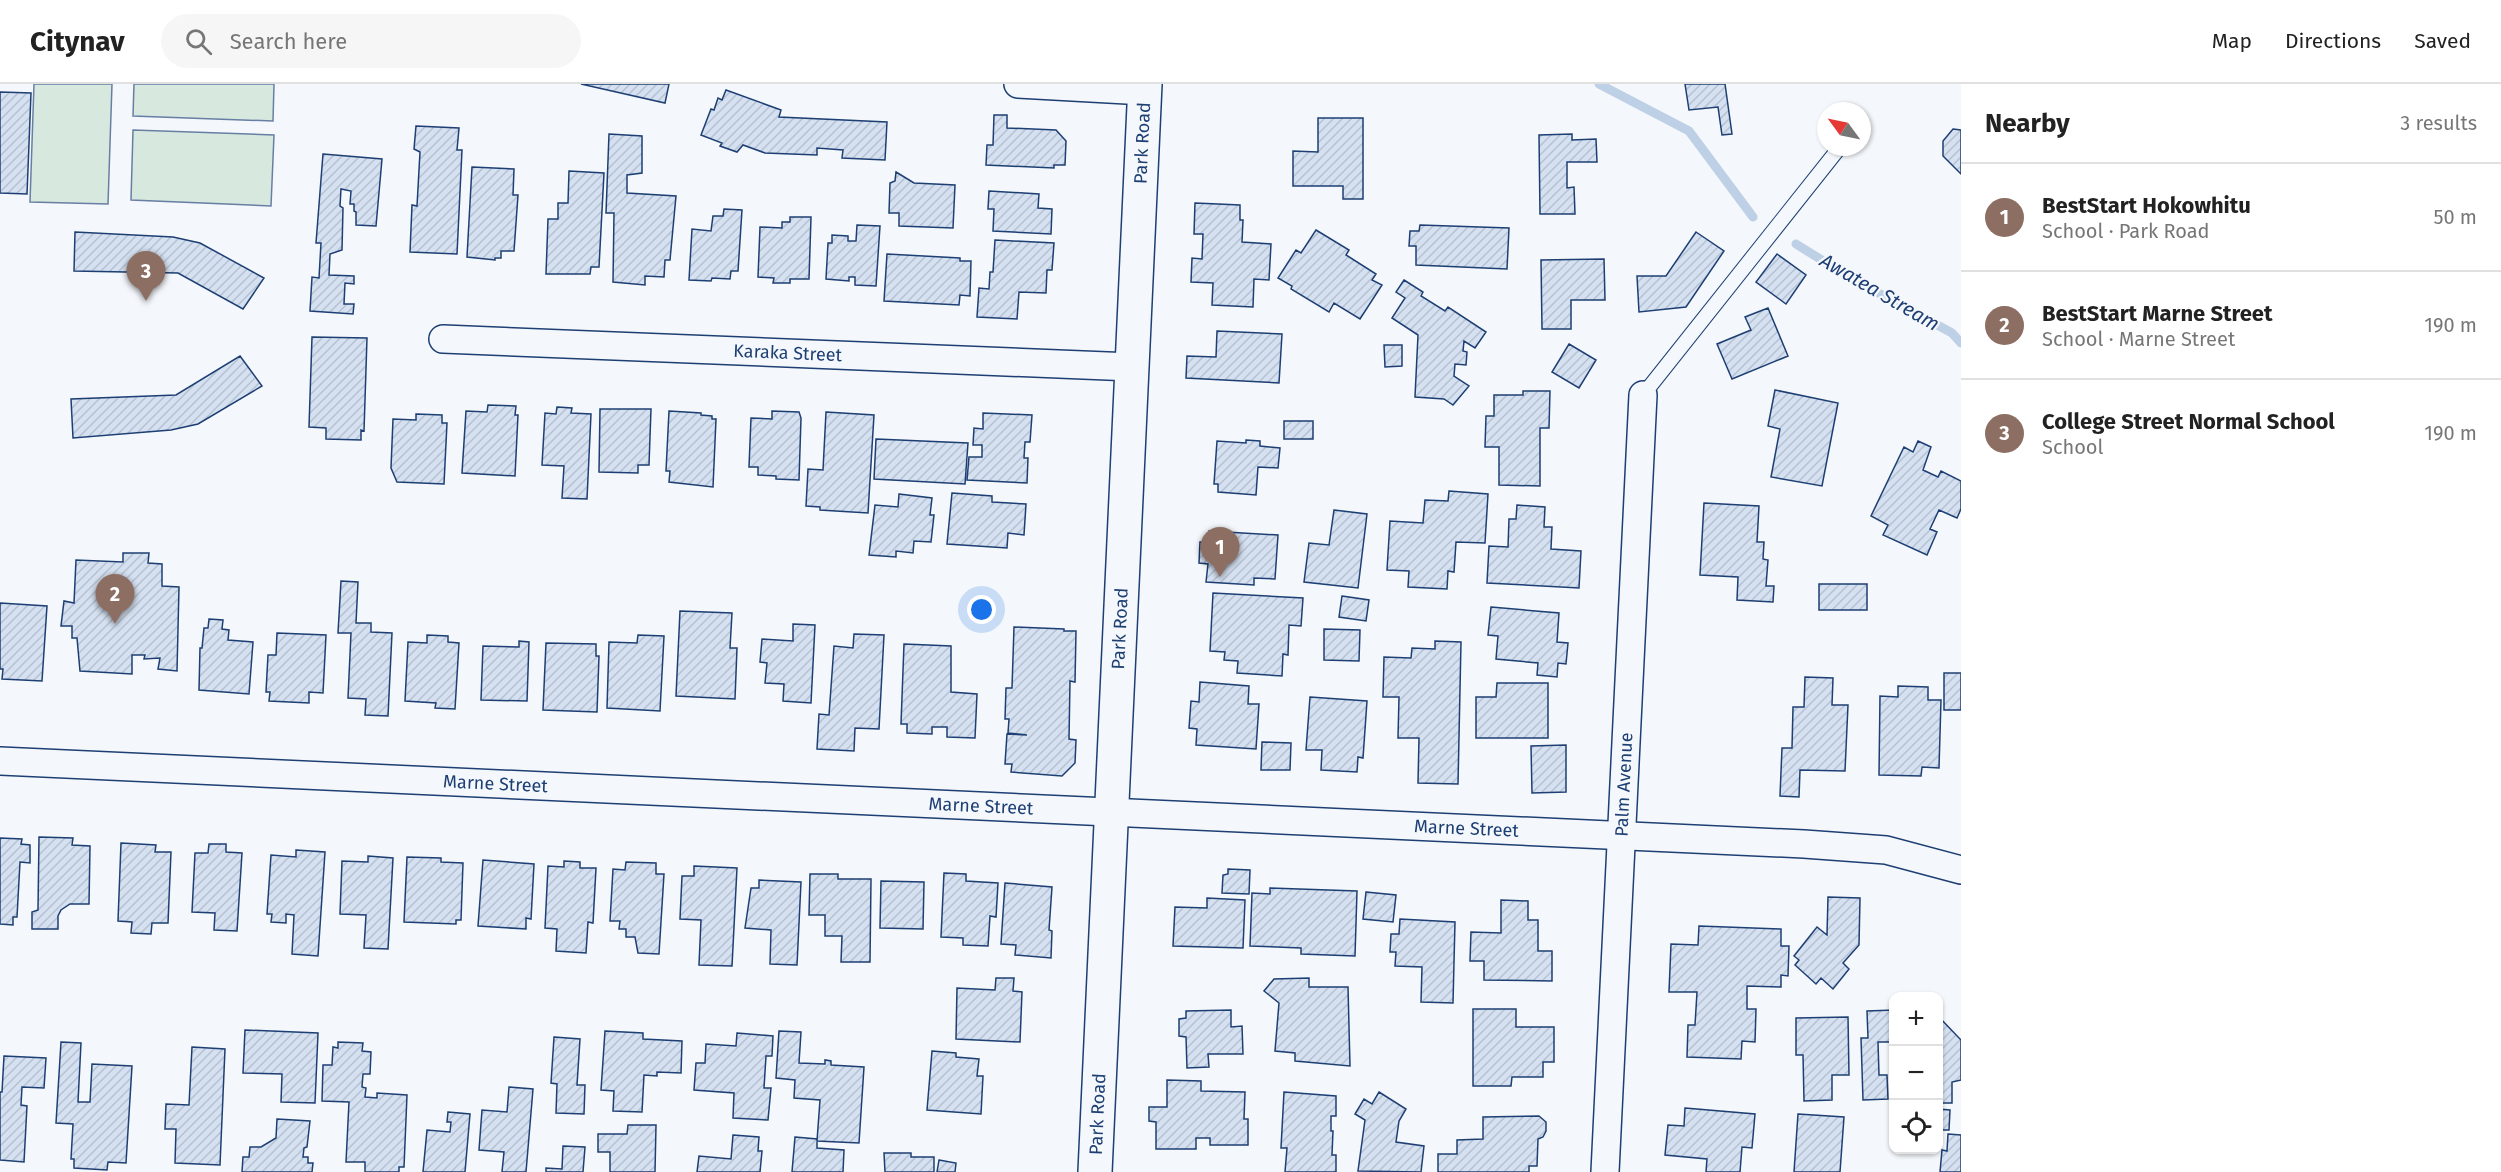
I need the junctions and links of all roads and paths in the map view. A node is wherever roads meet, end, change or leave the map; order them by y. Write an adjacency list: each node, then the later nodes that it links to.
1 (1018, 84): 2 (street)
2 (1145, 87): 5 (street, Park Road)
3 (1833, 156): 6 (lane)
4 (443, 339): 5 (street, Karaka Street)
5 (1132, 367): 8 (street, Park Road)
6 (1643, 395): 9 (street, Palm Avenue)
7 (0, 761): 8 (street, Marne Street)
8 (1111, 813): 9 (street, Marne Street); 11 (street, Park Road)
9 (1620, 835): 10 (street, Marne Street); 12 (street, Palm Avenue)
10 (1961, 870)
11 (1095, 1172)
12 (1605, 1172)

